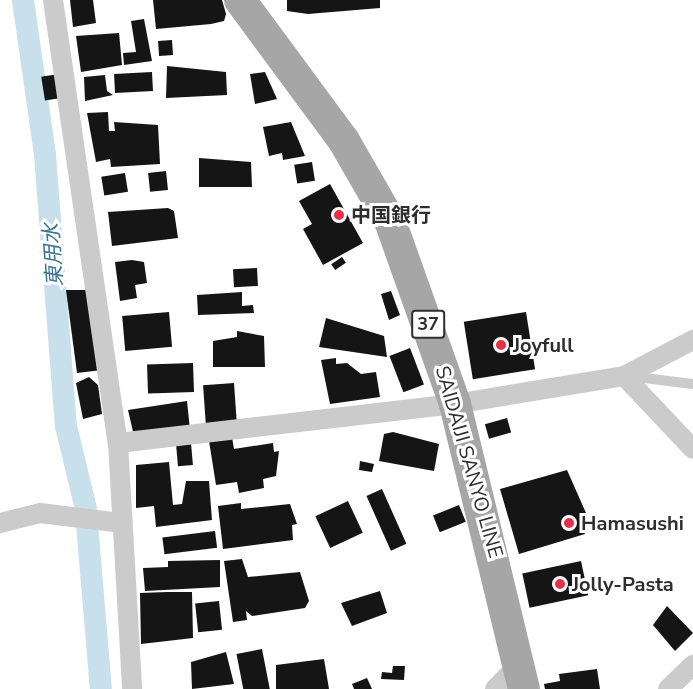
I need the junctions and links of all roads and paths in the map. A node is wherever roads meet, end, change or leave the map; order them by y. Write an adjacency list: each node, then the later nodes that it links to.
1 (53, 0): 7 (street)
2 (240, 0): 6 (main road, SAIDAIJI SANYO LINE / 37)
3 (693, 340): 4 (street)
4 (624, 376): 5 (lane); 6 (street); 8 (street)
5 (693, 384)
6 (455, 404): 7 (street); 12 (main road, SAIDAIJI SANYO LINE / 37)
7 (117, 443): 10 (street)
8 (693, 449)
9 (0, 523): 10 (street)
10 (122, 523): 13 (street)
11 (693, 665): 15 (street)
12 (522, 676): 14 (street)
13 (132, 689)
14 (495, 689)
15 (668, 689)

